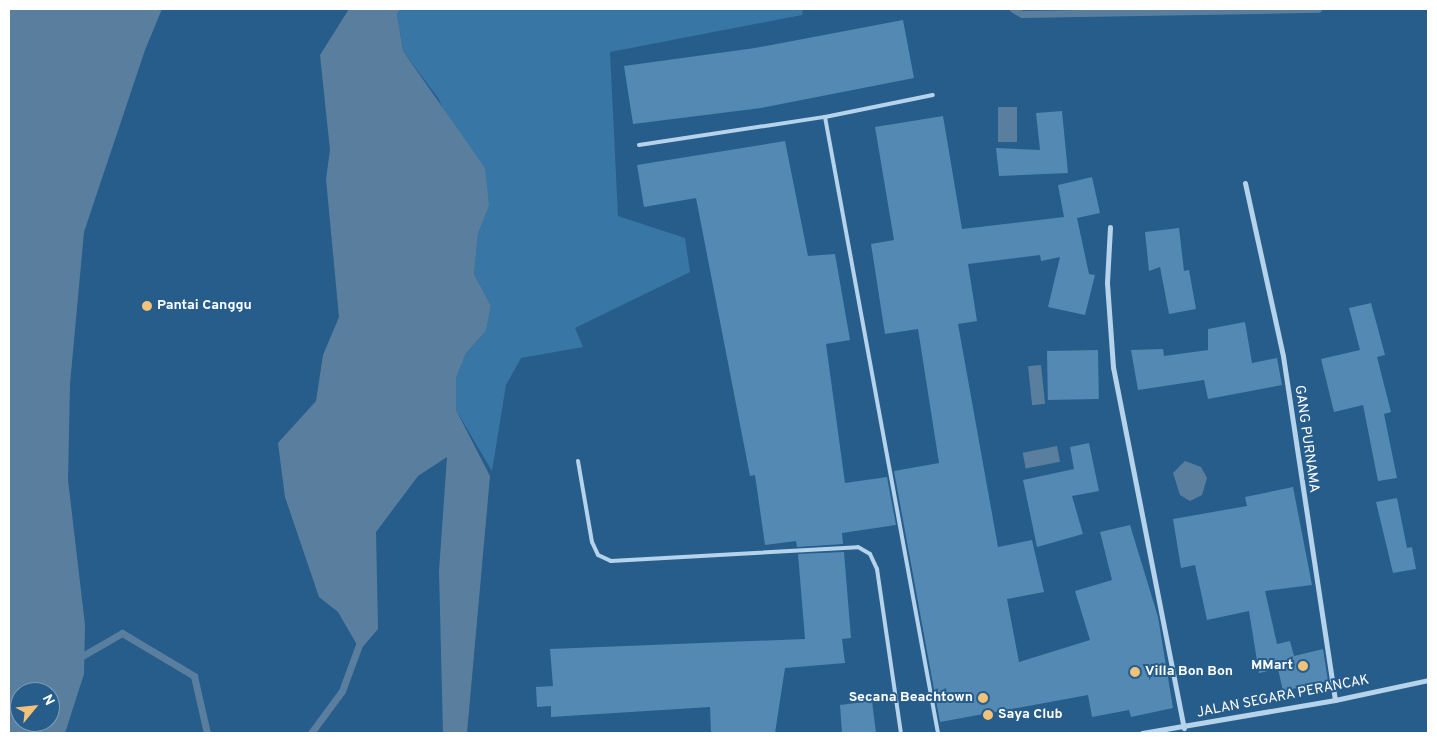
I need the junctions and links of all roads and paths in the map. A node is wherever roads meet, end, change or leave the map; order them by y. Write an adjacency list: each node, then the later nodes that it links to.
1 (933, 95): 2 (lane)
2 (825, 117): 3 (lane); 11 (lane)
3 (640, 145)
4 (1245, 183): 8 (street, GANG PURNAMA)
5 (1110, 227): 9 (street)
6 (578, 461): 10 (lane)
7 (1428, 680): 8 (street, JALAN SEGARA PERANCAK)
8 (1335, 700): 9 (street, JALAN SEGARA PERANCAK)
9 (1184, 728): 12 (street, JALAN SEGARA PERANCAK)
10 (901, 733)
11 (938, 733)
12 (1142, 733)

